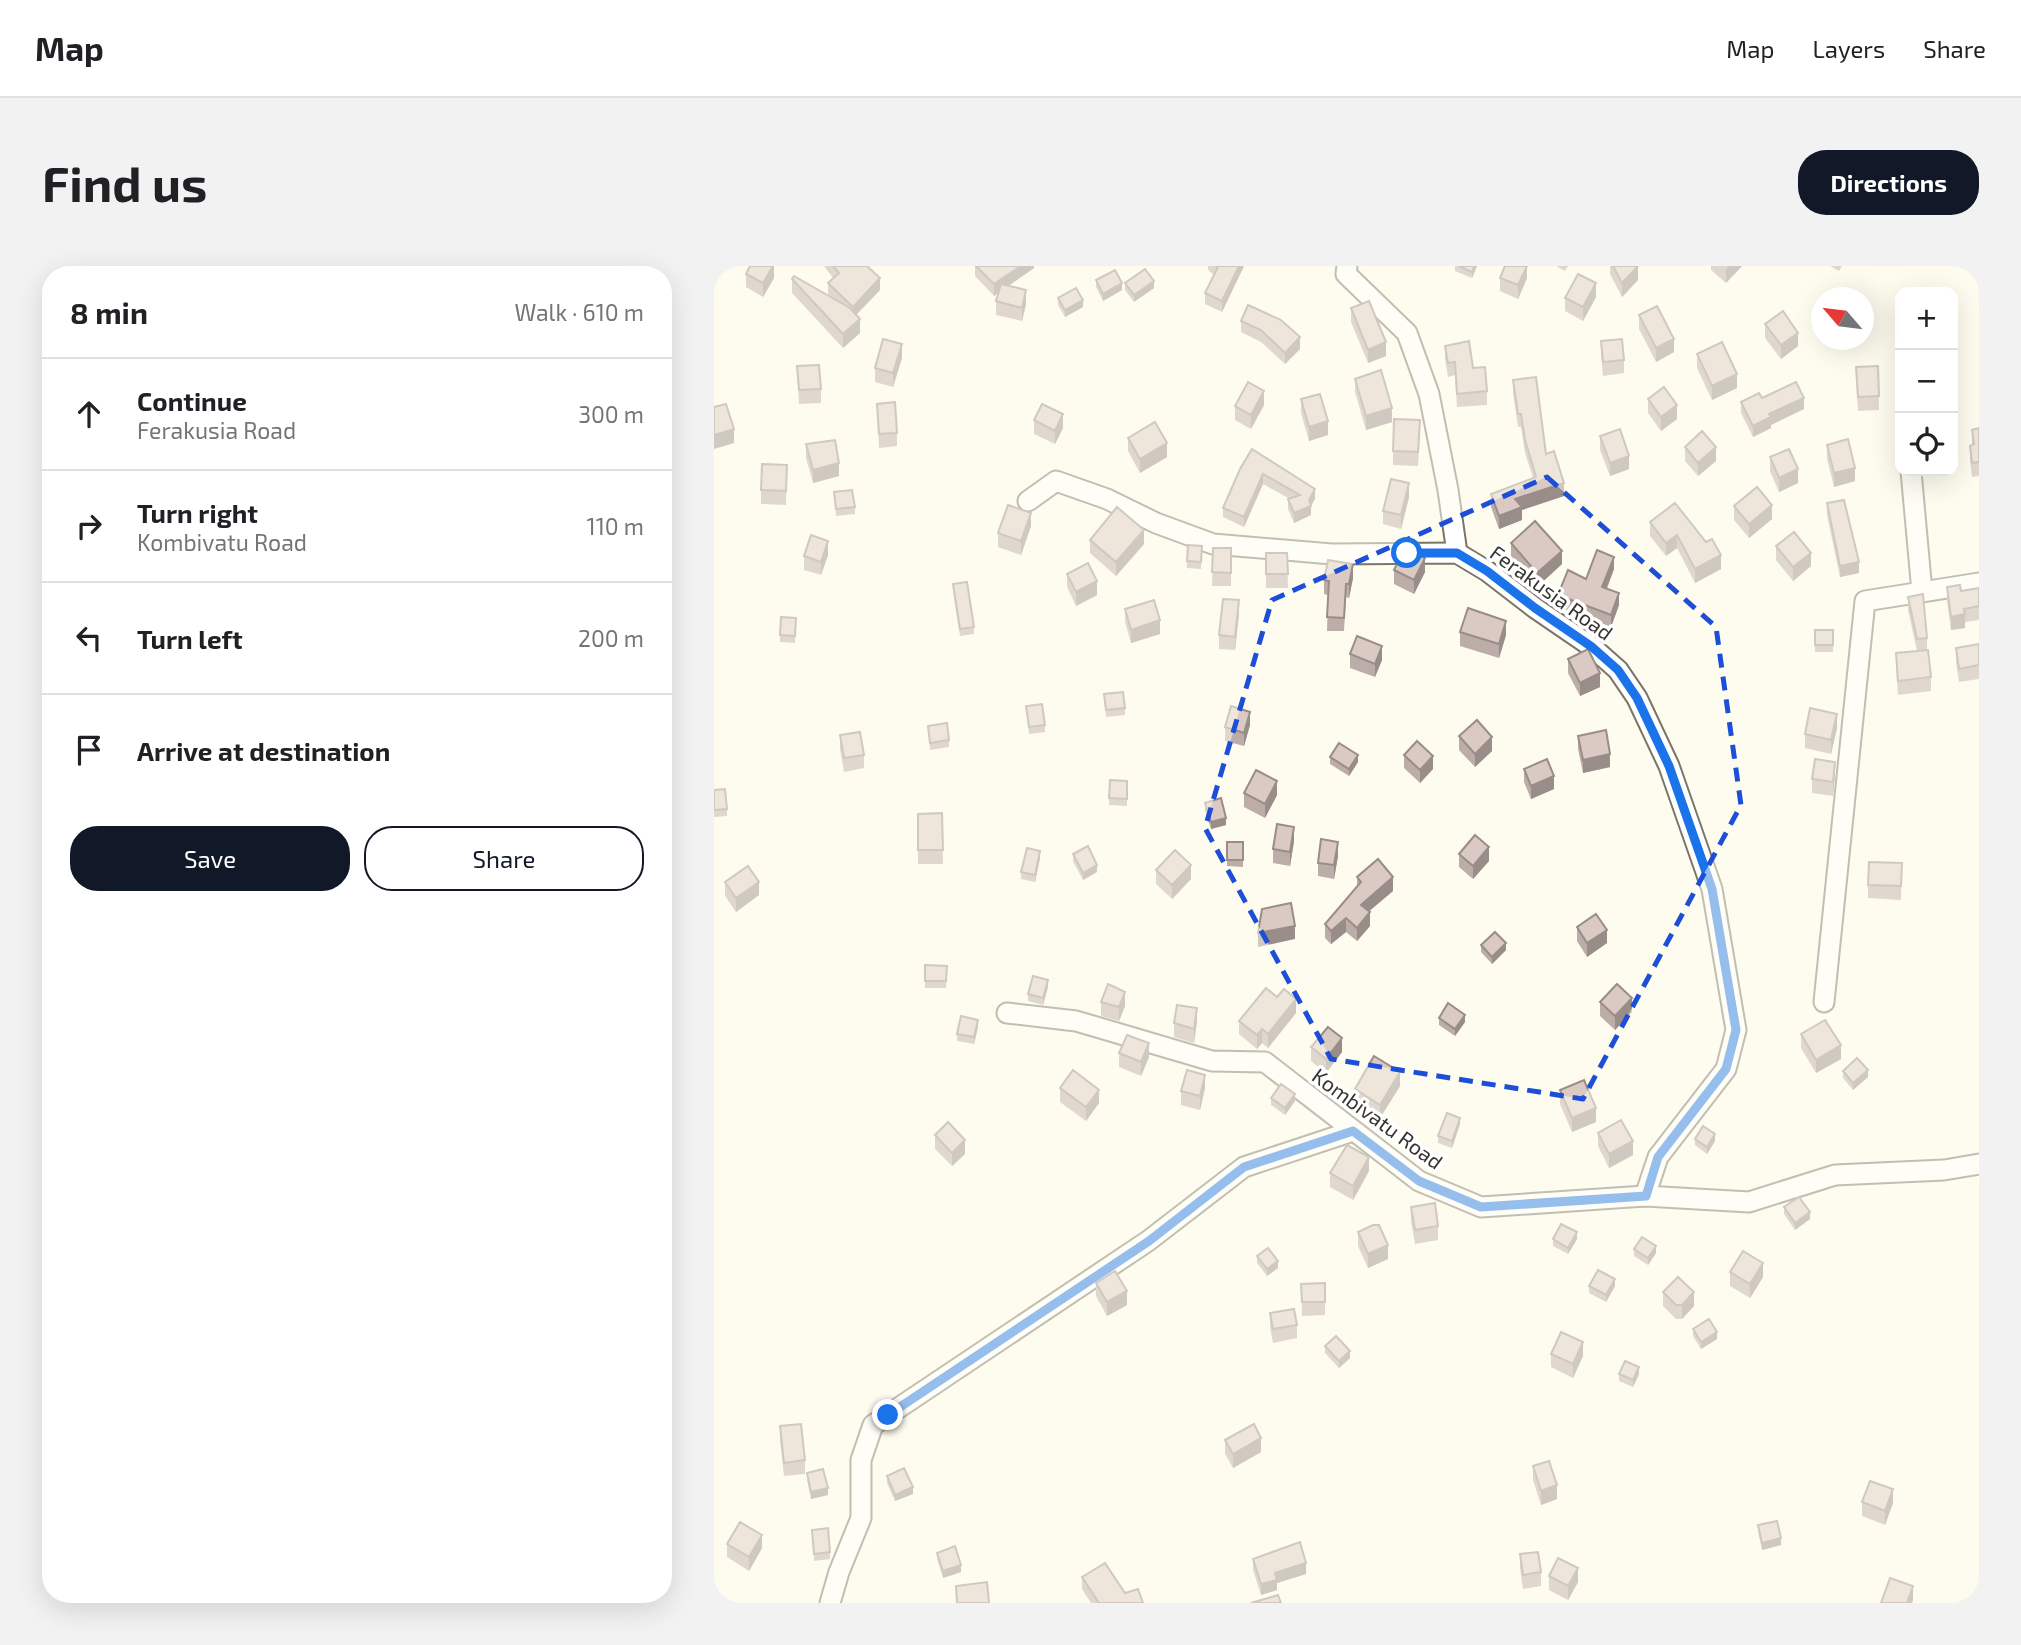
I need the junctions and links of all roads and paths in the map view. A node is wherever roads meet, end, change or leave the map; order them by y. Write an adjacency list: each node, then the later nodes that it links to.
1 (1348, 266): 4 (street)
2 (1911, 476): 6 (street)
3 (1028, 501): 4 (street, Ferakusia Road)
4 (1457, 553): 11 (street, Ferakusia Road)
5 (1979, 583): 6 (street)
6 (1922, 592): 7 (street)
7 (1824, 1002)
8 (1007, 1013): 9 (street, Kombivatu Road)
9 (1353, 1131): 11 (street, Kombivatu Road); 12 (street)
10 (1979, 1164): 11 (street, Kombivatu Road)
11 (1646, 1196)
12 (830, 1603)

